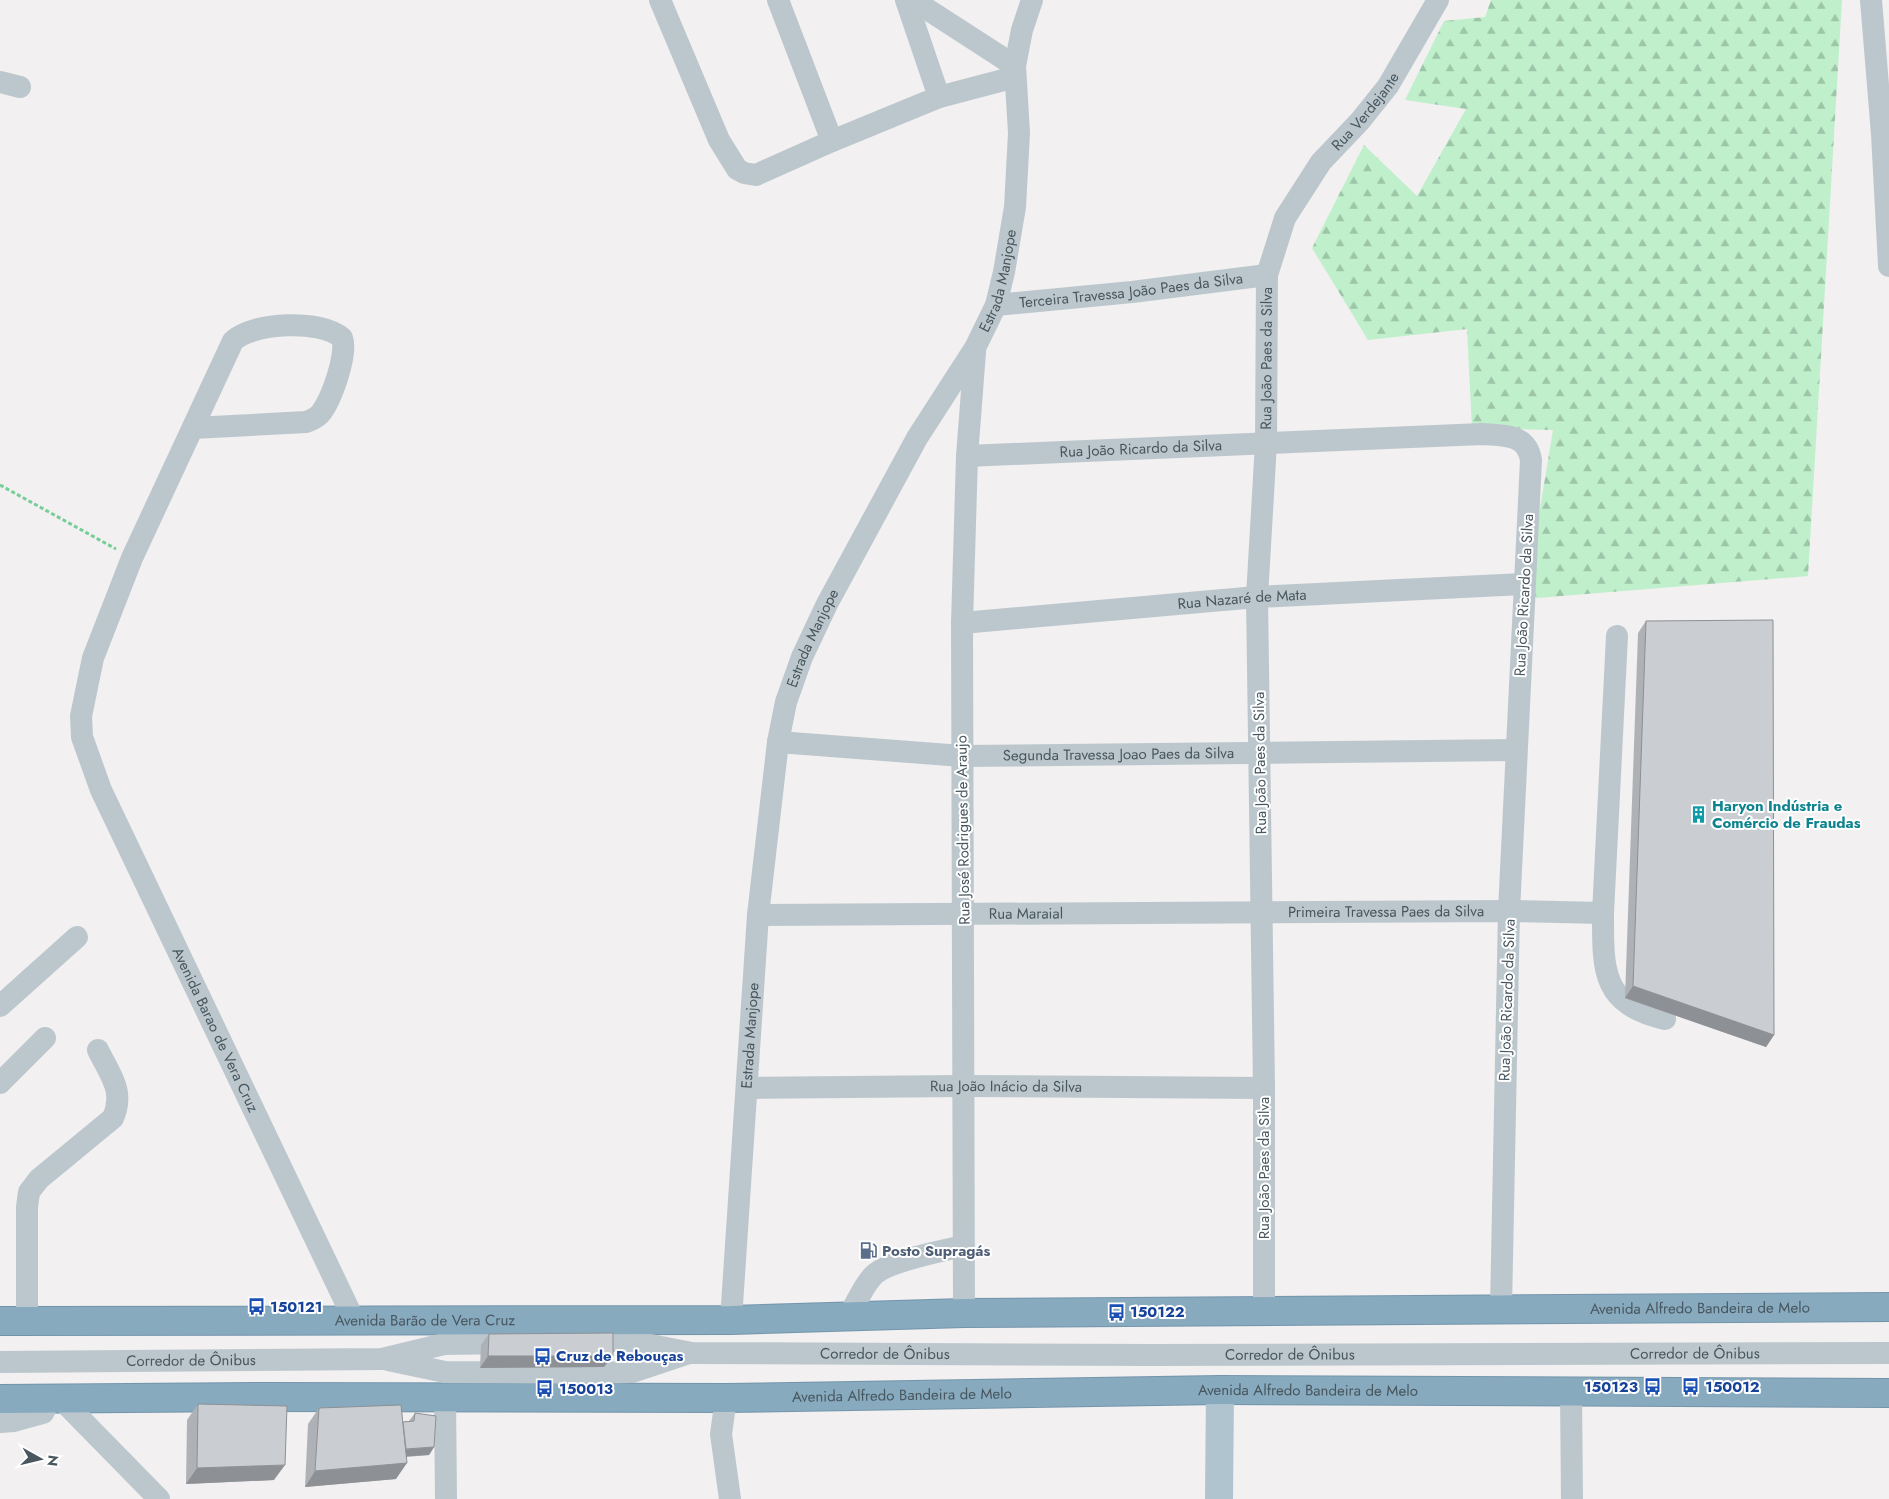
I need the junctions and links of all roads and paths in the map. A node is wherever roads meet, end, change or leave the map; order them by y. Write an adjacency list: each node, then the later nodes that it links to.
1 (660, 0): 11 (street)
2 (778, 0): 11 (street)
3 (906, 0): 9 (street)
4 (913, 0): 8 (street)
5 (1032, 0): 8 (street, Estrada Manjope)
6 (1438, 0): 12 (street, Rua Verdejante)
7 (1871, 0): 10 (street)
8 (1015, 71): 9 (street); 15 (street, Estrada Manjope)
9 (939, 97): 11 (street)
10 (1885, 134): 13 (street)
11 (832, 141)
12 (1285, 218): 14 (street, Rua João Paes da Silva)
13 (1889, 266)
14 (1267, 275): 15 (street, Terceira Travessa João Paes da Silva); 18 (street, Rua João Paes da Silva)
15 (996, 305): 16 (street, Estrada Manjope)
16 (976, 348): 19 (street, Rua José Rodrigues de Araujo); 26 (street, Estrada Manjope)
17 (193, 428): 17 (street); 21 (street)
18 (1266, 443): 19 (street, Rua João Ricardo da Silva); 22 (street, Rua João Ricardo da Silva); 23 (street, Rua João Paes da Silva)
19 (967, 456): 24 (street, Rua José Rodrigues de Araujo)
20 (0, 485): 21 (path)
21 (132, 558): 51 (street, Avenida Barao de Vera Cruz)
22 (1523, 584): 23 (street, Rua Nazaré de Mata); 27 (street, Rua João Ricardo da Silva)
23 (1257, 597): 24 (street, Rua Nazaré de Mata); 28 (street, Rua João Paes da Silva)
24 (962, 622): 29 (street, Rua José Rodrigues de Araujo)
25 (1617, 636): 33 (street)
26 (778, 742): 29 (street, Segunda Travessa Joao Paes da Silva); 34 (street, Estrada Manjope)
27 (1516, 750): 28 (street, Segunda Travessa Joao Paes da Silva); 30 (street, Rua João Ricardo da Silva)
28 (1261, 752): 29 (street, Segunda Travessa Joao Paes da Silva); 32 (street, Rua João Paes da Silva)
29 (962, 756): 31 (street, Rua José Rodrigues de Araujo)
30 (1509, 910): 32 (street, Primeira Travessa Paes da Silva); 33 (street, Primeira Travessa Paes da Silva); 46 (street, Rua João Ricardo da Silva)
31 (964, 912): 32 (street, Rua Maraial); 34 (street, Rua Maraial); 41 (street, Rua José Rodrigues de Araujo)
32 (1262, 913): 43 (street, Rua João Paes da Silva)
33 (1602, 913): 37 (street)
34 (758, 914): 42 (street, Estrada Manjope)
35 (77, 936): 36 (street)
36 (0, 1006)
37 (1665, 1019)
38 (45, 1038): 40 (street)
39 (98, 1050): 50 (street)
40 (0, 1083)
41 (962, 1086): 42 (street, Rua João Inácio da Silva); 43 (street, Rua João Inácio da Silva); 44 (street, Rua José Rodrigues de Araujo)
42 (747, 1088): 52 (street, Estrada Manjope)
43 (1264, 1088): 47 (street, Rua João Paes da Silva)
44 (963, 1246): 48 (street, Rua José Rodrigues de Araujo); 49 (street)
45 (1889, 1307): 46 (highway, Avenida Alfredo Bandeira de Melo)
46 (1501, 1308): 47 (highway, Avenida Alfredo Bandeira de Melo)
47 (1264, 1310): 48 (highway, Avenida Alfredo Bandeira de Melo)
48 (964, 1313): 49 (highway, Avenida Alfredo Bandeira de Melo)
49 (848, 1317): 52 (highway, Avenida Alfredo Bandeira de Melo)
50 (27, 1320): 51 (highway, Avenida Barão de Vera Cruz); 53 (highway, Avenida Barão de Vera Cruz)
51 (354, 1320): 52 (highway, Avenida Barão de Vera Cruz)
52 (731, 1320)
53 (0, 1321)
54 (531, 1342): 58 (street, Corredor de Ônibus)
55 (561, 1342): 56 (street, Corredor de Ônibus)
56 (692, 1353): 57 (street, Corredor de Ônibus); 58 (street, Corredor de Ônibus)
57 (1889, 1353)
58 (382, 1358): 59 (street, Corredor de Ônibus)
59 (0, 1362)
60 (1220, 1390): 61 (highway, Avenida Alfredo Bandeira de Melo); 65 (highway, Avenida Alfredo Bandeira de Melo); 71 (main road)
61 (1571, 1393): 62 (highway, Avenida Alfredo Bandeira de Melo); 72 (street)
62 (1889, 1393)
63 (56, 1398): 64 (highway); 66 (highway); 67 (street); 68 (street)
64 (445, 1398): 65 (highway); 69 (street)
65 (726, 1398): 70 (street)
66 (0, 1399)
67 (0, 1422)
68 (159, 1499)
69 (446, 1499)
70 (730, 1499)
71 (1219, 1499)
72 (1572, 1499)

